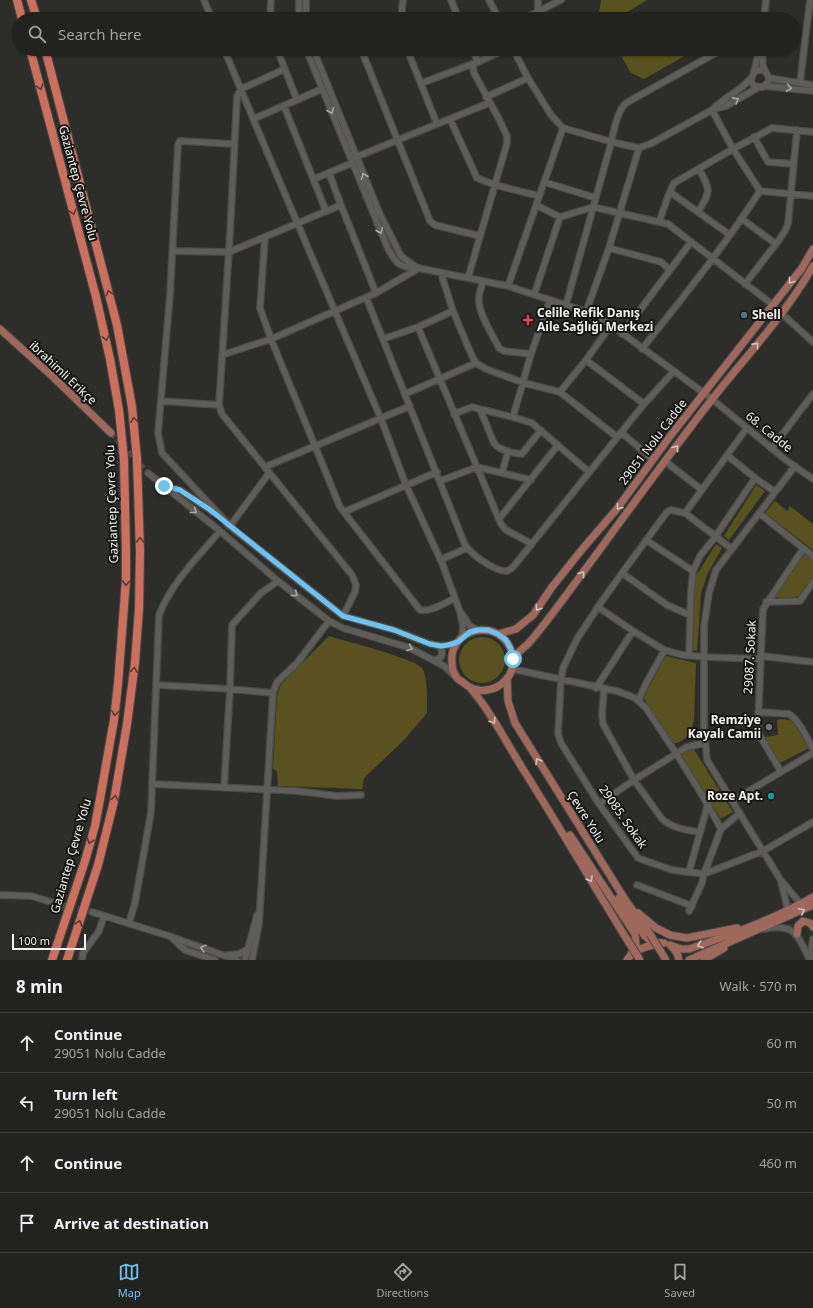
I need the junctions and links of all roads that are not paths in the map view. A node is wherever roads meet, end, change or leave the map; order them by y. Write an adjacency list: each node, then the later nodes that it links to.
1 (17, 0): 14 (highway)
2 (31, 0): 15 (highway)
3 (204, 0): 16 (street)
4 (271, 0): 17 (street)
5 (299, 0): 18 (street)
6 (306, 0): 19 (street)
7 (403, 0): 20 (street)
8 (451, 0): 21 (street)
9 (489, 0): 22 (street)
10 (538, 0): 23 (street)
11 (561, 0): 23 (street)
12 (766, 0): 24 (street)
13 (810, 0): 46 (street)
14 (20, 12)
15 (35, 12)
16 (209, 12)
17 (270, 12)
18 (299, 12)
19 (306, 12)
20 (402, 12)
21 (456, 12)
22 (495, 12)
23 (538, 12)
24 (765, 12)
25 (32, 56): 273 (highway, Gaziantep Çevre Yolu, one-way to 273)
26 (47, 56): 274 (highway, Gaziantep Çevre Yolu, one-way to 26)
27 (227, 56): 50 (street)
28 (280, 56): 40 (street)
29 (309, 56): 51 (street, 68. Cadde)
30 (316, 56): 70 (street)
31 (364, 56): 65 (street)
32 (410, 56): 45 (street)
33 (474, 56): 39 (street)
34 (491, 56): 39 (street)
35 (517, 56): 43 (street)
36 (711, 56): 66 (street)
37 (757, 56): 42 (street)
38 (763, 56): 41 (street)
39 (476, 63): 45 (street); 53 (street)
40 (285, 69): 50 (street); 54 (street)
41 (765, 71): 42 (street); 44 (street)
42 (753, 75): 49 (street); 57 (street)
43 (528, 78): 53 (street); 61 (street)
44 (769, 78): 46 (street); 48 (street)
45 (422, 83): 60 (street)
46 (800, 83): 47 (street)
47 (813, 85)
48 (765, 86): 49 (street); 52 (street, one-way to 52)
49 (759, 88): 57 (street, one-way to 49)
50 (241, 89): 58 (street); 67 (street)
51 (322, 89): 54 (street); 71 (street, 68. Cadde, one-way to 71)
52 (813, 91)
53 (486, 97): 55 (street)
54 (297, 100): 56 (street)
55 (489, 103): 59 (street); 77 (street)
56 (284, 106): 58 (street); 75 (street)
57 (712, 110): 68 (street); 69 (street)
58 (254, 119): 93 (street)
59 (450, 119): 60 (street); 77 (street)
60 (437, 124): 65 (street)
61 (563, 128): 66 (street); 76 (street)
62 (797, 130): 63 (street); 64 (street); 72 (street)
63 (813, 132)
64 (754, 137): 69 (street); 72 (street)
65 (398, 140): 70 (street); 95 (street)
66 (612, 142): 68 (street); 83 (street)
67 (234, 144): 101 (street); 102 (street)
68 (639, 148): 89 (street)
69 (733, 149): 73 (street); 78 (street)
70 (356, 156): 105 (street, one-way to 70)
71 (352, 163): 74 (street); 105 (street, 68. Cadde, one-way to 105)
72 (794, 164): 80 (street)
73 (699, 169): 79 (street); 88 (street)
74 (329, 173): 75 (street); 84 (street)
75 (314, 179): 87 (street)
76 (544, 182): 81 (street); 83 (street)
77 (495, 185): 81 (street); 95 (street)
78 (760, 191): 80 (street); 91 (street)
79 (670, 192): 88 (street); 92 (street)
80 (791, 194): 82 (street); 98 (street)
81 (539, 196): 85 (street)
82 (813, 196)
83 (596, 198): 86 (street)
84 (341, 205): 87 (street); 112 (street)
85 (536, 205): 90 (street); 111 (street)
86 (593, 207): 89 (street); 90 (street); 116 (street)
87 (326, 211): 93 (street)
88 (698, 212): 94 (street)
89 (619, 213): 92 (street); 99 (street)
90 (560, 217): 113 (street)
91 (742, 219): 94 (street); 98 (street)
92 (659, 222): 97 (street)
93 (298, 224): 96 (street); 118 (street)
94 (730, 235): 103 (street)
95 (480, 236): 108 (street)
96 (266, 237): 102 (street); 126 (street)
97 (691, 242): 103 (street); 106 (street)
98 (776, 244): 110 (street)
99 (609, 248): 106 (street); 120 (street)
100 (813, 249): 117 (main road, 29051 Nolu Cadde, one-way to 117)
101 (173, 251): 102 (street); 142 (street)
102 (229, 252): 131 (street)
103 (713, 259): 110 (street); 129 (street)
104 (813, 266): 121 (main road, 29051 Nolu Cadde)
105 (418, 268): 107 (street, 68. Cadde); 112 (street)
106 (670, 270): 125 (street)
107 (441, 273): 108 (street, 68. Cadde); 119 (street)
108 (468, 278): 109 (street, 68. Cadde)
109 (483, 281): 111 (street, 68. Cadde); 130 (street)
110 (746, 284): 117 (street)
111 (508, 286): 113 (street, 68. Cadde)
112 (376, 293): 114 (street)
113 (534, 295): 115 (street, 68. Cadde)
114 (366, 297): 118 (street); 127 (street)
115 (550, 300): 116 (street, 68. Cadde); 130 (street)
116 (566, 305): 120 (street, 68. Cadde)
117 (773, 305): 138 (main road, 29051 Nolu Cadde)
118 (335, 311): 126 (street); 149 (street)
119 (453, 311): 123 (street); 133 (street)
120 (586, 312): 122 (street, 68. Cadde)
121 (781, 312): 128 (street); 141 (main road, 29051 Nolu Cadde, one-way to 121)
122 (611, 325): 125 (street, 68. Cadde); 132 (street)
123 (418, 327): 127 (street); 135 (street)
124 (0, 329): 153 (main road, ibrahimli Erikçe)
125 (622, 334): 129 (street, 68. Cadde)
126 (271, 339): 131 (street); 156 (street)
127 (383, 339): 139 (street)
128 (813, 342)
129 (642, 349): 134 (street, 68. Cadde)
130 (531, 354): 136 (street)
131 (222, 355): 144 (street)
132 (586, 360): 137 (street); 143 (street)
133 (476, 363): 135 (street); 136 (street)
134 (674, 371): 138 (street, 68. Cadde); 143 (street)
135 (440, 380): 139 (street); 147 (street)
136 (524, 383): 137 (street); 148 (street)
137 (560, 392): 154 (street)
138 (704, 393): 141 (street, 68. Cadde); 160 (main road, 29051 Nolu Cadde)
139 (405, 394): 145 (street)
140 (812, 397): 157 (street)
141 (712, 399): 150 (street, 68. Cadde); 161 (main road, 29051 Nolu Cadde, one-way to 141)
142 (161, 401): 144 (street); 182 (street)
143 (644, 404): 152 (street)
144 (219, 405): 163 (street)
145 (410, 406): 149 (street); 165 (street)
146 (480, 409): 147 (street); 148 (street); 158 (street)
147 (454, 414): 164 (street)
148 (513, 417): 151 (street)
149 (381, 419): 156 (street); 174 (street)
150 (747, 428): 157 (street, 68. Cadde); 159 (street)
151 (541, 430): 155 (street); 158 (street)
152 (621, 432): 154 (street); 160 (street)
153 (111, 433)
154 (617, 437): 166 (street)
155 (558, 445): 166 (street); 172 (street)
156 (316, 446): 163 (street); 178 (street)
157 (772, 448): 162 (street, 68. Cadde)
158 (508, 451): 169 (street)
159 (728, 456): 171 (street); 176 (street)
160 (653, 460): 205 (main road, 29051 Nolu Cadde, one-way to 205)
161 (666, 462): 176 (street); 212 (main road, 29051 Nolu Cadde, one-way to 161)
162 (795, 466): 170 (street, 68. Cadde); 177 (street)
163 (265, 467): 168 (street)
164 (477, 467): 169 (street); 173 (street); 181 (street)
165 (437, 472): 173 (street); 174 (street)
166 (589, 472): 186 (street)
167 (148, 473): 175 (street)
168 (269, 473): 182 (street); 201 (street)
169 (502, 473): 172 (street)
170 (812, 476)
171 (754, 478): 177 (street); 184 (street)
172 (531, 480): 181 (street)
173 (440, 481): 187 (street)
174 (406, 485): 178 (street); 191 (street)
175 (164, 486): 182 (street); 183 (street, one-way to 183)
176 (702, 490): 179 (street)
177 (775, 492): 180 (street)
178 (344, 512): 196 (street)
179 (685, 512): 184 (street); 185 (street, 29085. Sokak)
180 (759, 513): 188 (street); 189 (street)
181 (499, 519): 186 (street)
182 (230, 526): 201 (street)
183 (220, 531): 194 (street); 219 (street)
184 (715, 537): 188 (street); 192 (street)
185 (646, 540): 192 (street); 193 (street, 29085. Sokak)
186 (532, 544): 187 (street)
187 (467, 548): 191 (street)
188 (732, 549): 210 (street)
189 (803, 549): 190 (street); 197 (street, 29087. Sokak)
190 (813, 556)
191 (440, 560): 196 (street)
192 (693, 571): 200 (street)
193 (622, 573): 198 (street, 29085. Sokak); 200 (street)
194 (278, 581): 202 (street, one-way to 202); 220 (street)
195 (812, 585): 197 (street)
196 (455, 598): 199 (street)
197 (766, 602): 211 (street, 29087. Sokak)
198 (598, 607): 204 (street); 218 (street, 29085. Sokak)
199 (460, 612): 203 (street); 206 (street)
200 (690, 614): 209 (street)
201 (343, 616): 207 (street)
202 (329, 621): 213 (street, one-way to 213); 224 (street)
203 (478, 630): 205 (main road, 29051 Nolu Cadde); 206 (main road)
204 (633, 631): 208 (street); 221 (street)
205 (498, 634): 212 (main road)
206 (460, 639): 207 (street); 216 (main road)
207 (438, 645): 213 (street)
208 (664, 650): 209 (street); 225 (street)
209 (689, 655): 210 (street)
210 (704, 657): 211 (street); 228 (street)
211 (761, 657): 214 (street); 226 (street, 29087. Sokak)
212 (513, 659): 215 (main road)
213 (434, 660): 216 (street)
214 (813, 662)
215 (512, 669): 217 (main road); 218 (street)
216 (456, 677): 222 (main road)
217 (507, 678): 222 (main road); 236 (main road, Çevre Yolu, one-way to 217)
218 (561, 680): 221 (street); 241 (street, 29085. Sokak)
219 (157, 685): 220 (street); 235 (street)
220 (230, 688): 224 (street); 237 (street)
221 (596, 688): 223 (street)
222 (471, 689): 232 (main road, one-way to 232)
223 (604, 690): 225 (street); 234 (street)
224 (273, 693): 238 (street)
225 (639, 701): 231 (street)
226 (758, 712): 227 (street); 233 (street, 29087. Sokak)
227 (812, 741): 229 (street)
228 (705, 743): 231 (street); 240 (street)
229 (813, 749)
230 (813, 753): 233 (street)
231 (676, 754): 234 (street); 242 (street)
232 (522, 766): 272 (main road); 282 (main road, one-way to 282, bridge)
233 (781, 772): 240 (street)
234 (634, 780): 241 (street); 246 (street)
235 (152, 784): 237 (street); 261 (street)
236 (552, 784): 257 (main road, Çevre Yolu); 268 (main road)
237 (224, 788): 238 (street)
238 (266, 790): 239 (street); 269 (street)
239 (361, 795)
240 (732, 801): 243 (street)
241 (599, 804): 248 (street, 29085. Sokak)
242 (708, 804): 245 (street); 246 (street)
243 (740, 813): 245 (street); 247 (street)
244 (813, 822): 247 (street, 29085. Sokak)
245 (721, 829): 249 (street)
246 (699, 832): 248 (street)
247 (763, 852): 249 (street, 29085. Sokak); 250 (street)
248 (689, 872): 249 (street, 29085. Sokak)
249 (704, 874): 251 (street)
250 (780, 879): 254 (street); 258 (street)
251 (637, 885)
252 (0, 895): 255 (street)
253 (813, 897): 254 (main road)
254 (800, 903): 258 (main road)
255 (61, 905)
256 (813, 905): 262 (main road, one-way to 256)
257 (630, 906): 262 (main road); 283 (main road, Çevre Yolu, bridge)
258 (788, 910): 262 (main road)
259 (92, 912): 260 (street)
260 (104, 916): 261 (street); 275 (street)
261 (129, 923): 265 (street)
262 (758, 926): 264 (street); 266 (main road); 268 (main road, one-way to 268)
263 (813, 927): 264 (main road)
264 (797, 934): 287 (street)
265 (169, 936): 270 (street, one-way to 265); 271 (street)
266 (743, 936): 285 (main road); 286 (main road)
267 (813, 939): 287 (street)
268 (667, 944): 272 (main road); 284 (main road)
269 (251, 949): 270 (street); 279 (street); 280 (street); 281 (street)
270 (222, 954): 278 (street)
271 (203, 956): 276 (street); 277 (street)
272 (629, 958)
273 (52, 960)
274 (66, 960)
275 (82, 960)
276 (210, 960)
277 (215, 960)
278 (237, 960)
279 (244, 960)
280 (252, 960)
281 (258, 960)
282 (640, 960)
283 (666, 960)
284 (679, 960)
285 (689, 960)
286 (704, 960)
287 (810, 960)

